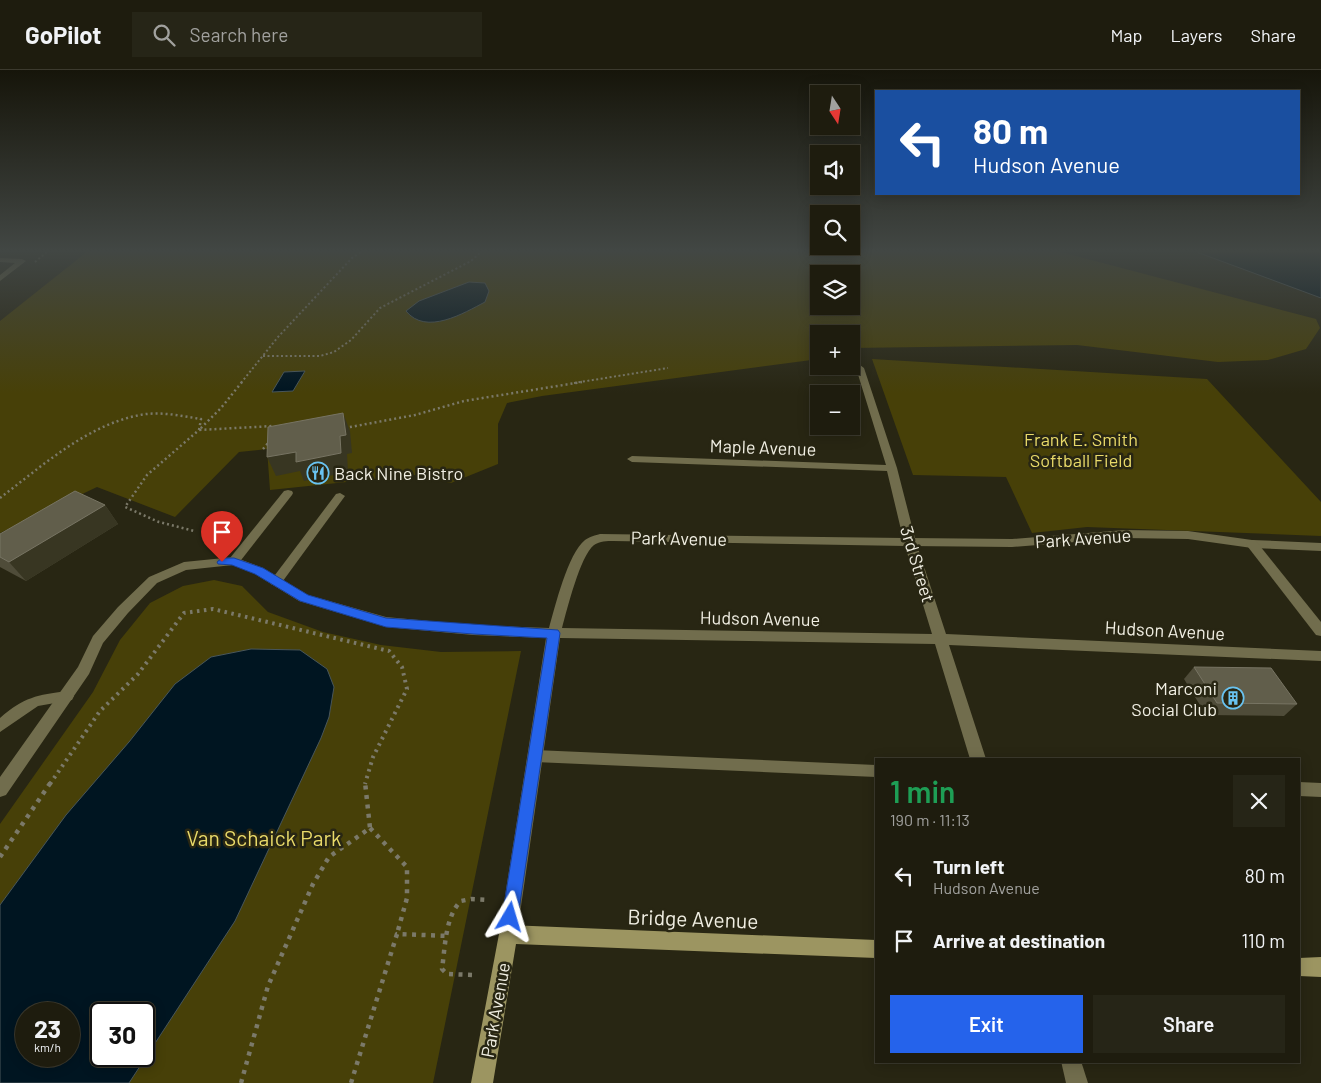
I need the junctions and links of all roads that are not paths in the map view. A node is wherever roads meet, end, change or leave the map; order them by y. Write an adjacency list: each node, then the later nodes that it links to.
1 (860, 368): 3 (street, 3rd Street)
2 (632, 459): 3 (street, Maple Avenue)
3 (892, 468): 6 (street, 3rd Street)
4 (288, 493): 9 (lane)
5 (340, 496): 10 (lane)
6 (910, 542): 7 (lane, Park Avenue); 12 (street, Park Avenue); 13 (street, 3rd Street)
7 (1252, 544): 8 (lane, Park Avenue); 11 (street)
8 (1321, 547)
9 (234, 562): 10 (street, Hudson Avenue); 15 (street, Hudson Avenue)
10 (276, 582): 12 (street, Hudson Avenue)
11 (1321, 631)
12 (554, 633): 13 (street, Hudson Avenue); 17 (street, Park Avenue)
13 (942, 639): 14 (street, Hudson Avenue); 18 (street, 3rd Street)
14 (1321, 656)
15 (67, 696): 16 (lane); 21 (street, Hudson Avenue)
16 (0, 726)
17 (535, 756): 19 (lane); 23 (street, Park Avenue)
18 (978, 758)
19 (875, 771)
20 (1300, 789): 22 (lane)
21 (0, 790)
22 (1321, 790)
23 (508, 934): 24 (street, Bridge Avenue); 28 (street, Park Avenue)
24 (875, 949)
25 (1300, 966): 26 (street)
26 (1321, 968)
27 (1071, 1063): 29 (street)
28 (482, 1083)
29 (1077, 1083)

